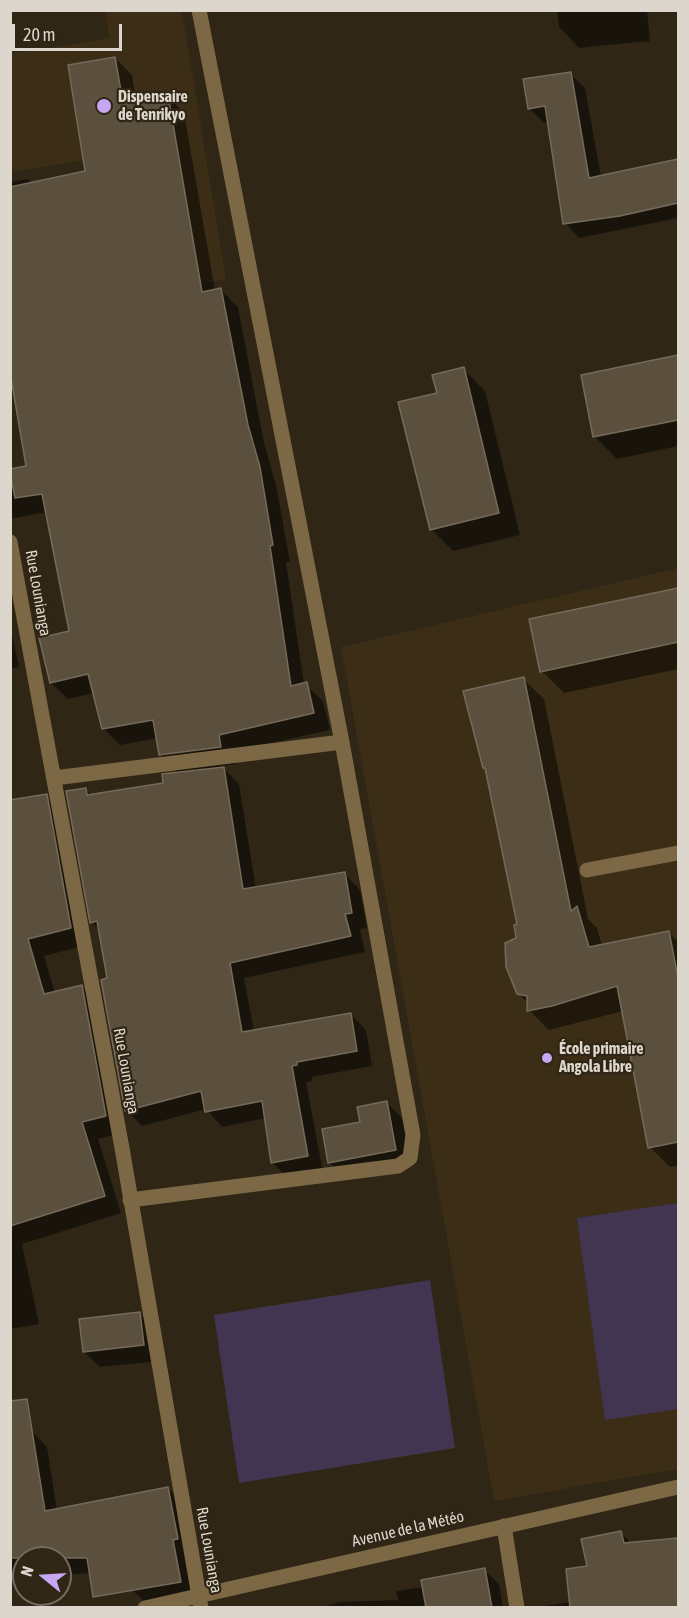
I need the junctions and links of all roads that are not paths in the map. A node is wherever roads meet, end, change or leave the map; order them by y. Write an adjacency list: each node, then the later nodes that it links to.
1 (199, 10): 3 (street)
2 (10, 542): 4 (street, Rue Lounianga)
3 (342, 742): 4 (street); 7 (street)
4 (54, 778): 7 (street, Rue Lounianga)
5 (678, 853): 6 (street)
6 (587, 870)
7 (130, 1200): 10 (street, Rue Lounianga)
8 (678, 1487): 9 (street, Avenue de la Météo)
9 (504, 1526): 10 (street, Avenue de la Météo); 12 (street)
10 (200, 1601): 11 (street, Avenue de la Météo)
11 (145, 1608)
12 (518, 1608)

